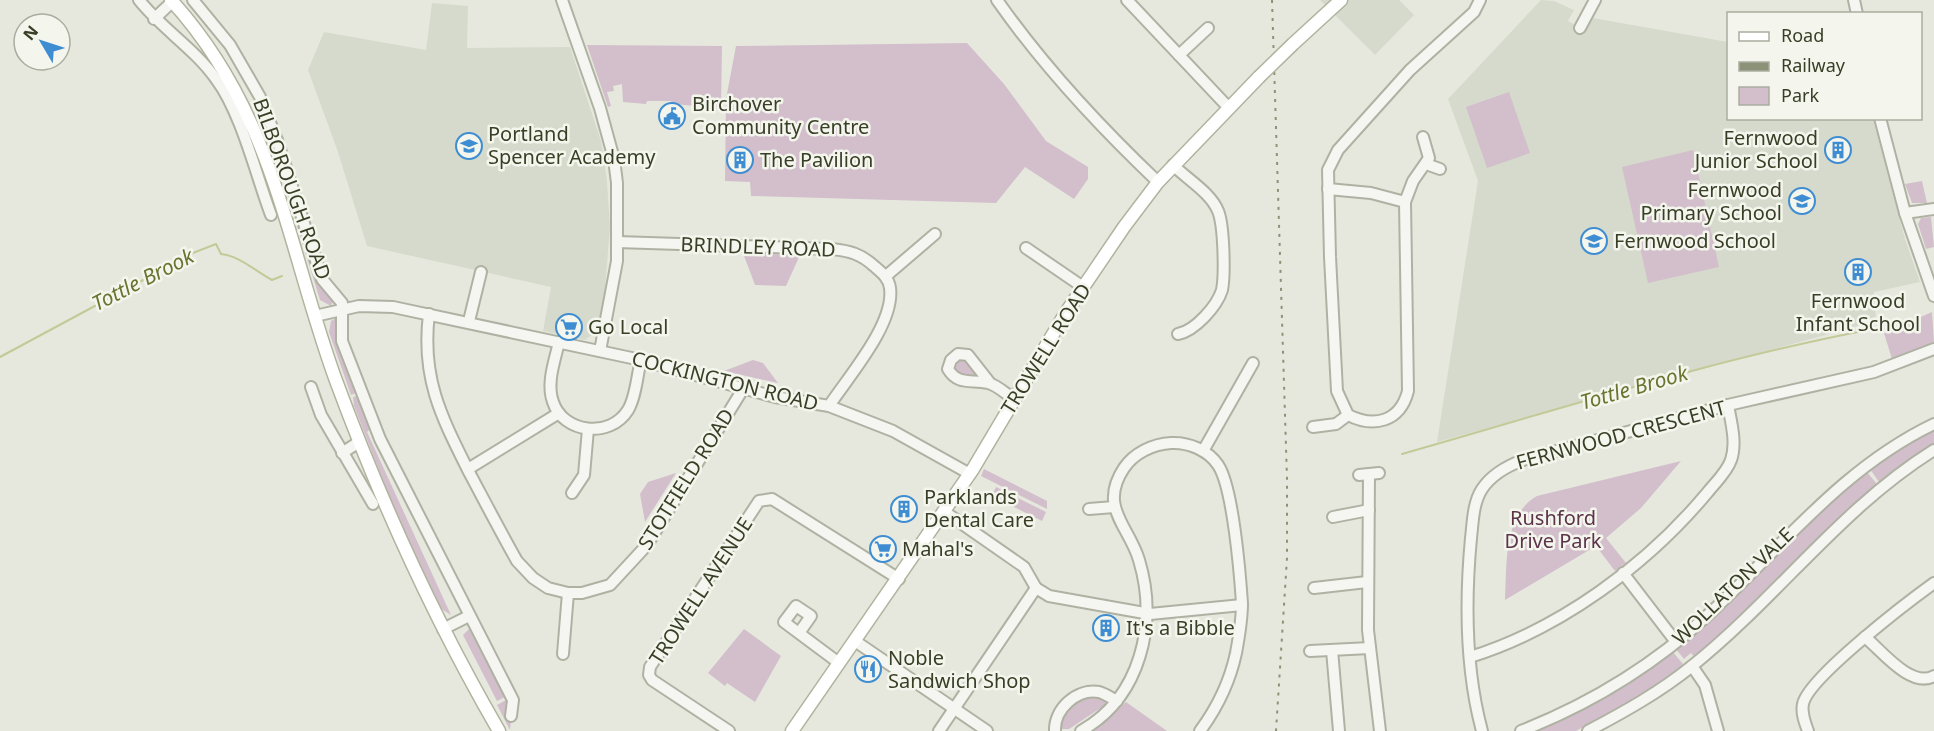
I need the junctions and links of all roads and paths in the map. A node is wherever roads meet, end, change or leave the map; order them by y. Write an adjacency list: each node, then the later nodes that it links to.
1 (139, 0): 10 (street, BILBOROUGH ROAD)
2 (193, 0): 33 (street, BILBOROUGH ROAD)
3 (562, 0): 27 (street)
4 (998, 0): 20 (street)
5 (1127, 0): 13 (street)
6 (1341, 0): 14 (main road, TROWELL ROAD, bridge)
7 (1480, 0): 21 (street)
8 (1595, 0): 12 (street)
9 (172, 1): 10 (street, BILBOROUGH ROAD); 35 (main road, BILBOROUGH ROAD)
10 (154, 19): 25 (street, BILBOROUGH ROAD)
11 (1208, 28): 13 (street)
12 (1580, 28)
13 (1179, 55): 14 (street)
14 (1228, 107): 18 (main road, TROWELL ROAD)
15 (1881, 120): 24 (street)
16 (1423, 137): 17 (street)
17 (1426, 164): 19 (street); 22 (street)
18 (1173, 165): 20 (main road, TROWELL ROAD); 37 (street)
19 (1440, 169)
20 (1158, 182): 31 (main road, TROWELL ROAD)
21 (1328, 189): 22 (street); 50 (street)
22 (1405, 202): 50 (street)
23 (1934, 209): 24 (street)
24 (1905, 213): 32 (street)
25 (271, 215)
26 (934, 234): 30 (street)
27 (617, 242): 30 (street, BRINDLEY ROAD); 40 (street)
28 (1026, 248): 31 (street)
29 (481, 272): 36 (street)
30 (886, 276): 48 (street)
31 (1083, 287): 46 (main road, TROWELL ROAD)
32 (1934, 296)
33 (343, 308): 34 (street, COCKINGTON ROAD); 35 (street, COCKINGTON ROAD); 77 (street)
34 (429, 314): 36 (street, COCKINGTON ROAD); 58 (street, STOTFIELD ROAD)
35 (315, 316): 54 (main road, BILBOROUGH ROAD)
36 (469, 321): 38 (street, COCKINGTON ROAD)
37 (1178, 334)
38 (559, 342): 40 (street, COCKINGTON ROAD); 49 (street)
39 (1934, 349): 47 (street, FERNWOOD CRESCENT)
40 (600, 351): 41 (street, COCKINGTON ROAD)
41 (641, 360): 45 (street, COCKINGTON ROAD); 53 (street)
42 (1252, 370): 56 (street)
43 (990, 383): 46 (street)
44 (311, 387): 57 (street)
45 (743, 389): 48 (street, COCKINGTON ROAD); 74 (street, STOTFIELD ROAD)
46 (1014, 399): 59 (main road, TROWELL ROAD)
47 (1728, 405): 68 (street); 87 (street, FERNWOOD CRESCENT)
48 (829, 406): 59 (street, COCKINGTON ROAD)
49 (559, 413): 53 (street); 58 (street)
50 (1348, 415): 52 (street)
51 (1934, 424): 82 (street, WOLLATON VALE)
52 (1313, 427)
53 (588, 429): 61 (street)
54 (359, 442): 57 (street); 78 (main road, BILBOROUGH ROAD)
55 (1934, 450): 89 (street, WOLLATON VALE)
56 (1203, 451): 63 (street); 75 (street)
57 (342, 453): 62 (street)
58 (468, 469): 74 (street, STOTFIELD ROAD)
59 (970, 474): 66 (main road, TROWELL ROAD)
60 (1369, 474): 65 (street)
61 (572, 493)
62 (373, 504)
63 (1114, 507): 64 (street); 76 (street)
64 (1088, 509)
65 (1369, 510): 67 (street); 70 (street)
66 (945, 512): 69 (main road, TROWELL ROAD); 72 (street)
67 (1333, 517)
68 (1623, 573): 82 (street); 87 (street)
69 (899, 579): 81 (main road, TROWELL ROAD); 95 (street, TROWELL AVENUE)
70 (1367, 582): 73 (street); 83 (street)
71 (1934, 583): 80 (street)
72 (1036, 588): 76 (street); 92 (street)
73 (1314, 588)
74 (568, 593): 86 (street)
75 (1242, 605): 76 (street); 101 (street)
76 (1146, 614): 91 (street)
77 (469, 616): 78 (street); 93 (street)
78 (443, 629): 94 (main road, BILBOROUGH ROAD)
79 (799, 633): 88 (street)
80 (1865, 637): 90 (street); 108 (street)
81 (855, 641): 88 (main road, TROWELL ROAD); 92 (street)
82 (1676, 642): 105 (street, WOLLATON VALE)
83 (1370, 648): 84 (street); 103 (street)
84 (1332, 650): 85 (street); 102 (street)
85 (1310, 651)
86 (563, 654)
87 (1470, 657): 104 (street, FERNWOOD CRESCENT)
88 (839, 663): 96 (main road, TROWELL ROAD)
89 (1692, 666): 106 (street, WOLLATON VALE); 107 (street)
90 (1934, 676)
91 (1117, 701): 99 (street); 100 (street)
92 (955, 708): 97 (street); 98 (street)
93 (512, 716)
94 (499, 731)
95 (729, 731)
96 (792, 731)
97 (939, 731)
98 (987, 731)
99 (1055, 731)
100 (1081, 731)
101 (1200, 731)
102 (1339, 731)
103 (1380, 731)
104 (1482, 731)
105 (1521, 731)
106 (1588, 731)
107 (1718, 731)
108 (1808, 731)

